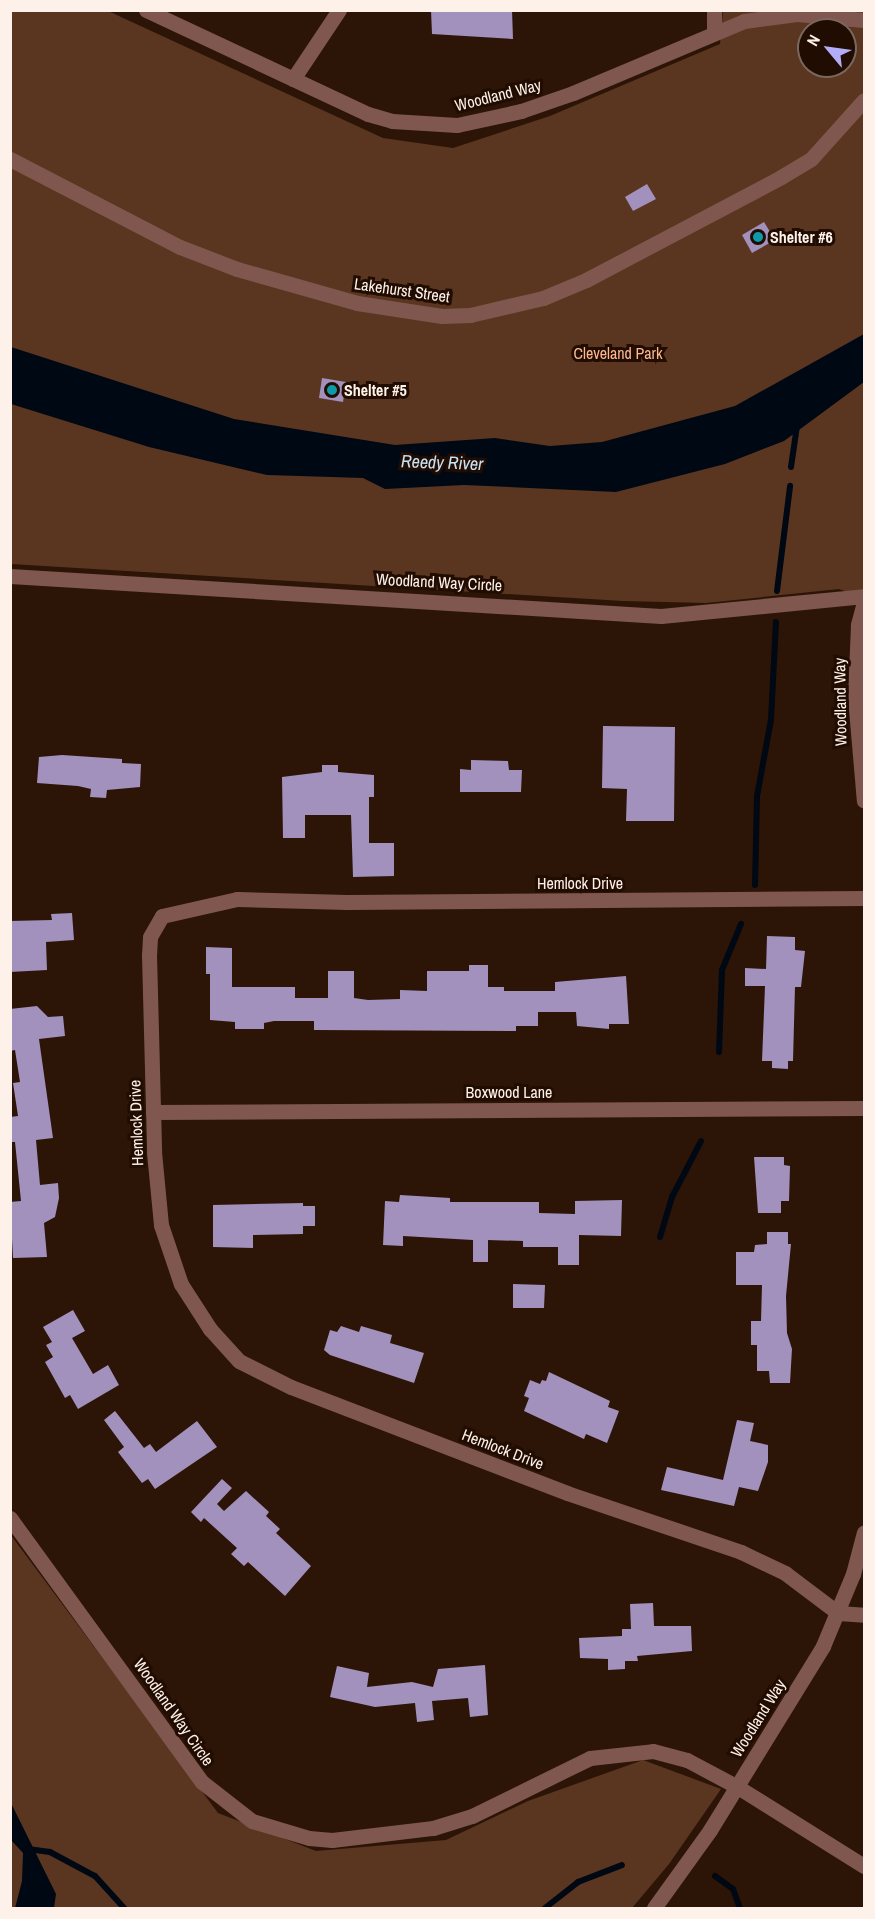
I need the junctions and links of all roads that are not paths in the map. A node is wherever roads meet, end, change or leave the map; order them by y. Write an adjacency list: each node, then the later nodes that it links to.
1 (146, 10): 6 (street, Woodland Way)
2 (339, 10): 6 (street)
3 (714, 10): 5 (street)
4 (864, 20): 5 (street, Woodland Way)
5 (714, 32): 6 (street, Woodland Way)
6 (293, 79)
7 (864, 100): 8 (street, Lakehurst Street)
8 (10, 159)
9 (10, 576): 10 (street, Woodland Way Circle)
10 (864, 596)
11 (864, 602): 12 (street, Woodland Way)
12 (864, 801)
13 (864, 898): 15 (street, Hemlock Drive)
14 (864, 1108): 15 (street, Boxwood Lane)
15 (153, 1112): 18 (street, Hemlock Drive)
16 (10, 1518): 20 (street, Woodland Way Circle)
17 (864, 1532): 18 (street, Woodland Way)
18 (838, 1613): 19 (street); 20 (street, Woodland Way)
19 (864, 1616)
20 (736, 1786): 21 (street, Woodland Way Circle); 22 (street, Woodland Way)
21 (864, 1866)
22 (654, 1908)

